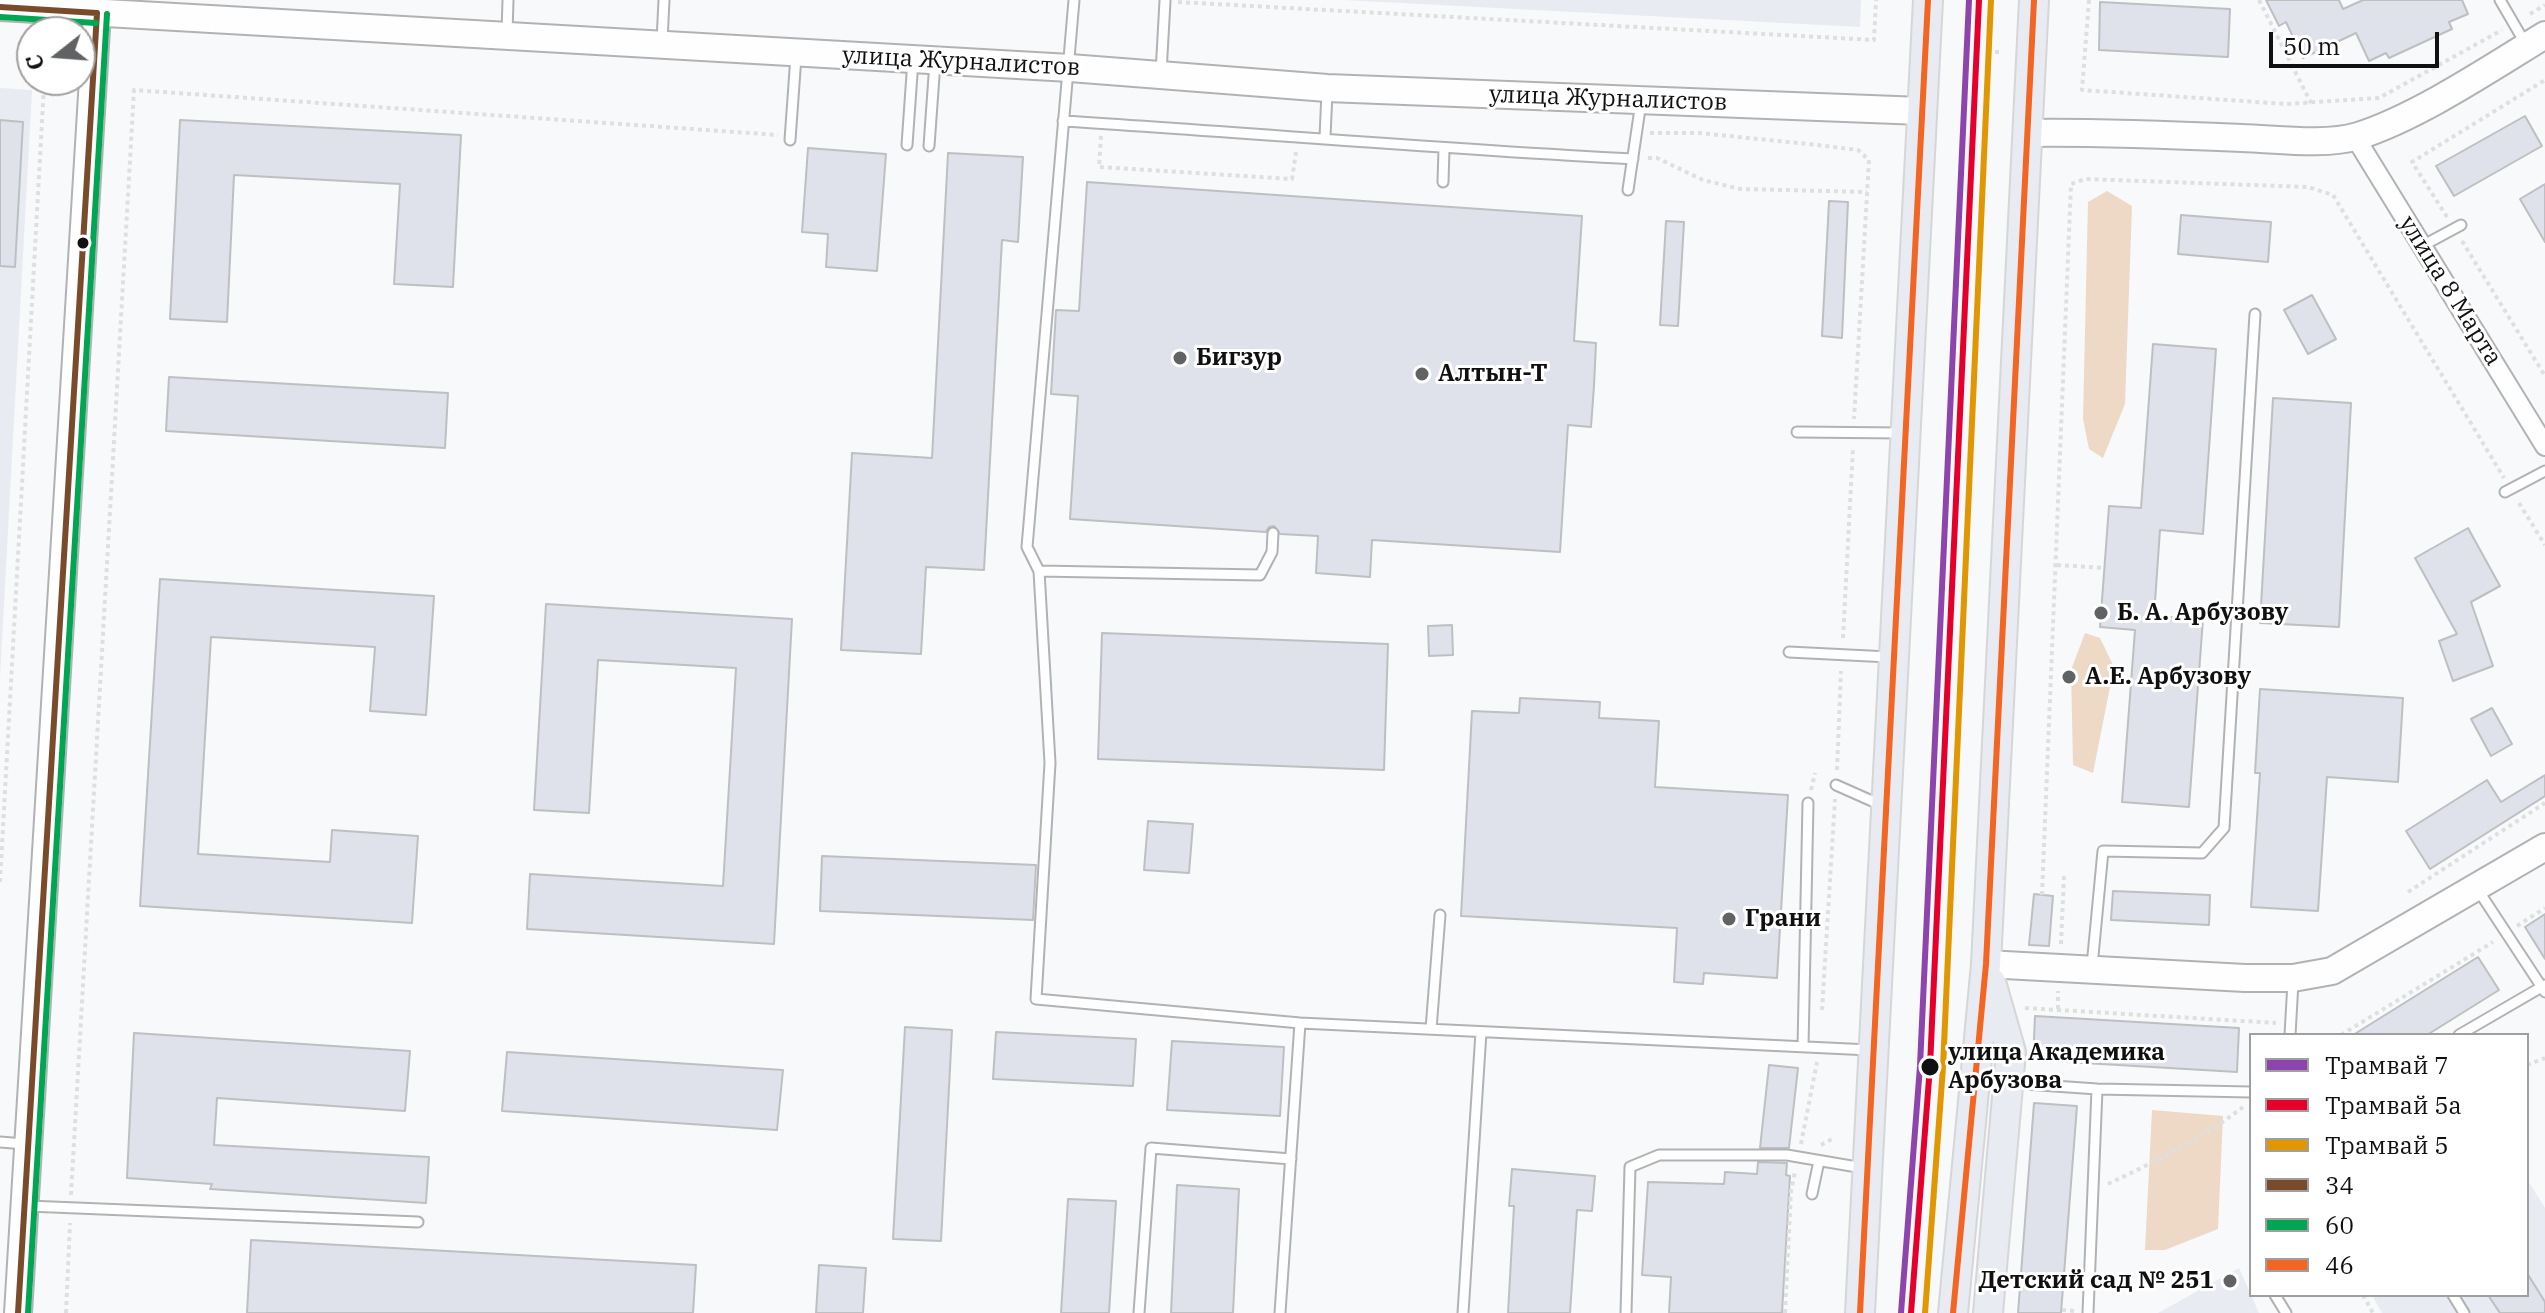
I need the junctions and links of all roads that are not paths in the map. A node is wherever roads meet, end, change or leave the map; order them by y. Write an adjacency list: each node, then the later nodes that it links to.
1 (508, 0): 10 (lane)
2 (664, 0): 12 (lane)
3 (1074, 0): 15 (lane)
4 (1928, 0): 19 (main road)
5 (2034, 0): 21 (main road)
6 (2500, 0): 11 (lane)
7 (1165, 1): 16 (lane)
8 (0, 7): 9 (street, улица Журналистов)
9 (97, 7): 10 (street, улица Журналистов); 64 (street)
10 (507, 35): 12 (street, улица Журналистов)
11 (2529, 35): 23 (street)
12 (662, 44): 13 (street, улица Журналистов)
13 (796, 52): 14 (street, улица Журналистов); 24 (lane)
14 (924, 60): 15 (street, улица Журналистов); 25 (lane); 26 (lane)
15 (1070, 68): 16 (street, улица Журналистов); 20 (lane)
16 (1161, 75): 17 (street, улица Журналистов)
17 (1327, 88): 18 (street, улица Журналистов); 22 (lane)
18 (1642, 100): 19 (street, улица Журналистов); 28 (lane)
19 (1922, 111): 35 (main road)
20 (1063, 121): 22 (lane); 40 (lane)
21 (2029, 133): 23 (street); 49 (main road)
22 (1325, 137): 27 (lane)
23 (2355, 137): 32 (street, улица 8 Марта)
24 (790, 138)
25 (907, 145)
26 (929, 146)
27 (1444, 149): 28 (lane); 29 (lane)
28 (1633, 159): 30 (lane)
29 (1443, 182)
30 (1628, 190)
31 (2457, 227): 32 (lane)
32 (2422, 246): 36 (street, улица 8 Марта)
33 (2255, 314): 50 (lane)
34 (1797, 432): 35 (lane)
35 (1904, 433): 42 (main road)
36 (2545, 446)
37 (2545, 471): 38 (lane)
38 (2508, 491)
39 (1273, 533): 40 (lane)
40 (1039, 571): 53 (lane)
41 (1789, 652): 42 (lane)
42 (1894, 657): 45 (main road)
43 (1836, 785): 45 (lane)
44 (1808, 803): 58 (lane)
45 (1886, 808): 59 (main road)
46 (2545, 847): 47 (street)
47 (2476, 887): 51 (street); 52 (lane)
48 (1440, 915): 54 (lane)
49 (1986, 964): 50 (street); 60 (main road); 77 (main road)
50 (2092, 969): 51 (street)
51 (2293, 978): 56 (lane)
52 (2544, 988): 57 (lane)
53 (1300, 1023): 54 (lane); 65 (lane)
54 (1431, 1029): 55 (lane)
55 (1481, 1032): 58 (lane); 74 (lane)
56 (2290, 1033)
57 (2463, 1033)
58 (1803, 1047): 59 (lane)
59 (1873, 1050): 67 (main road)
60 (2008, 1083): 61 (lane); 78 (main road)
61 (2097, 1089): 62 (lane); 79 (lane)
62 (2249, 1092)
63 (0, 1142): 64 (lane)
64 (28, 1144): 69 (street)
65 (1291, 1159): 72 (lane); 73 (lane)
66 (1819, 1161): 67 (lane); 68 (lane); 75 (lane)
67 (1867, 1169): 76 (main road)
68 (1812, 1194)
69 (25, 1206): 70 (lane); 71 (street)
70 (418, 1222)
71 (18, 1313)
72 (1139, 1313)
73 (1280, 1313)
74 (1463, 1313)
75 (1626, 1313)
76 (1860, 1313)
77 (1953, 1313)
78 (1988, 1313)
79 (2088, 1313)

